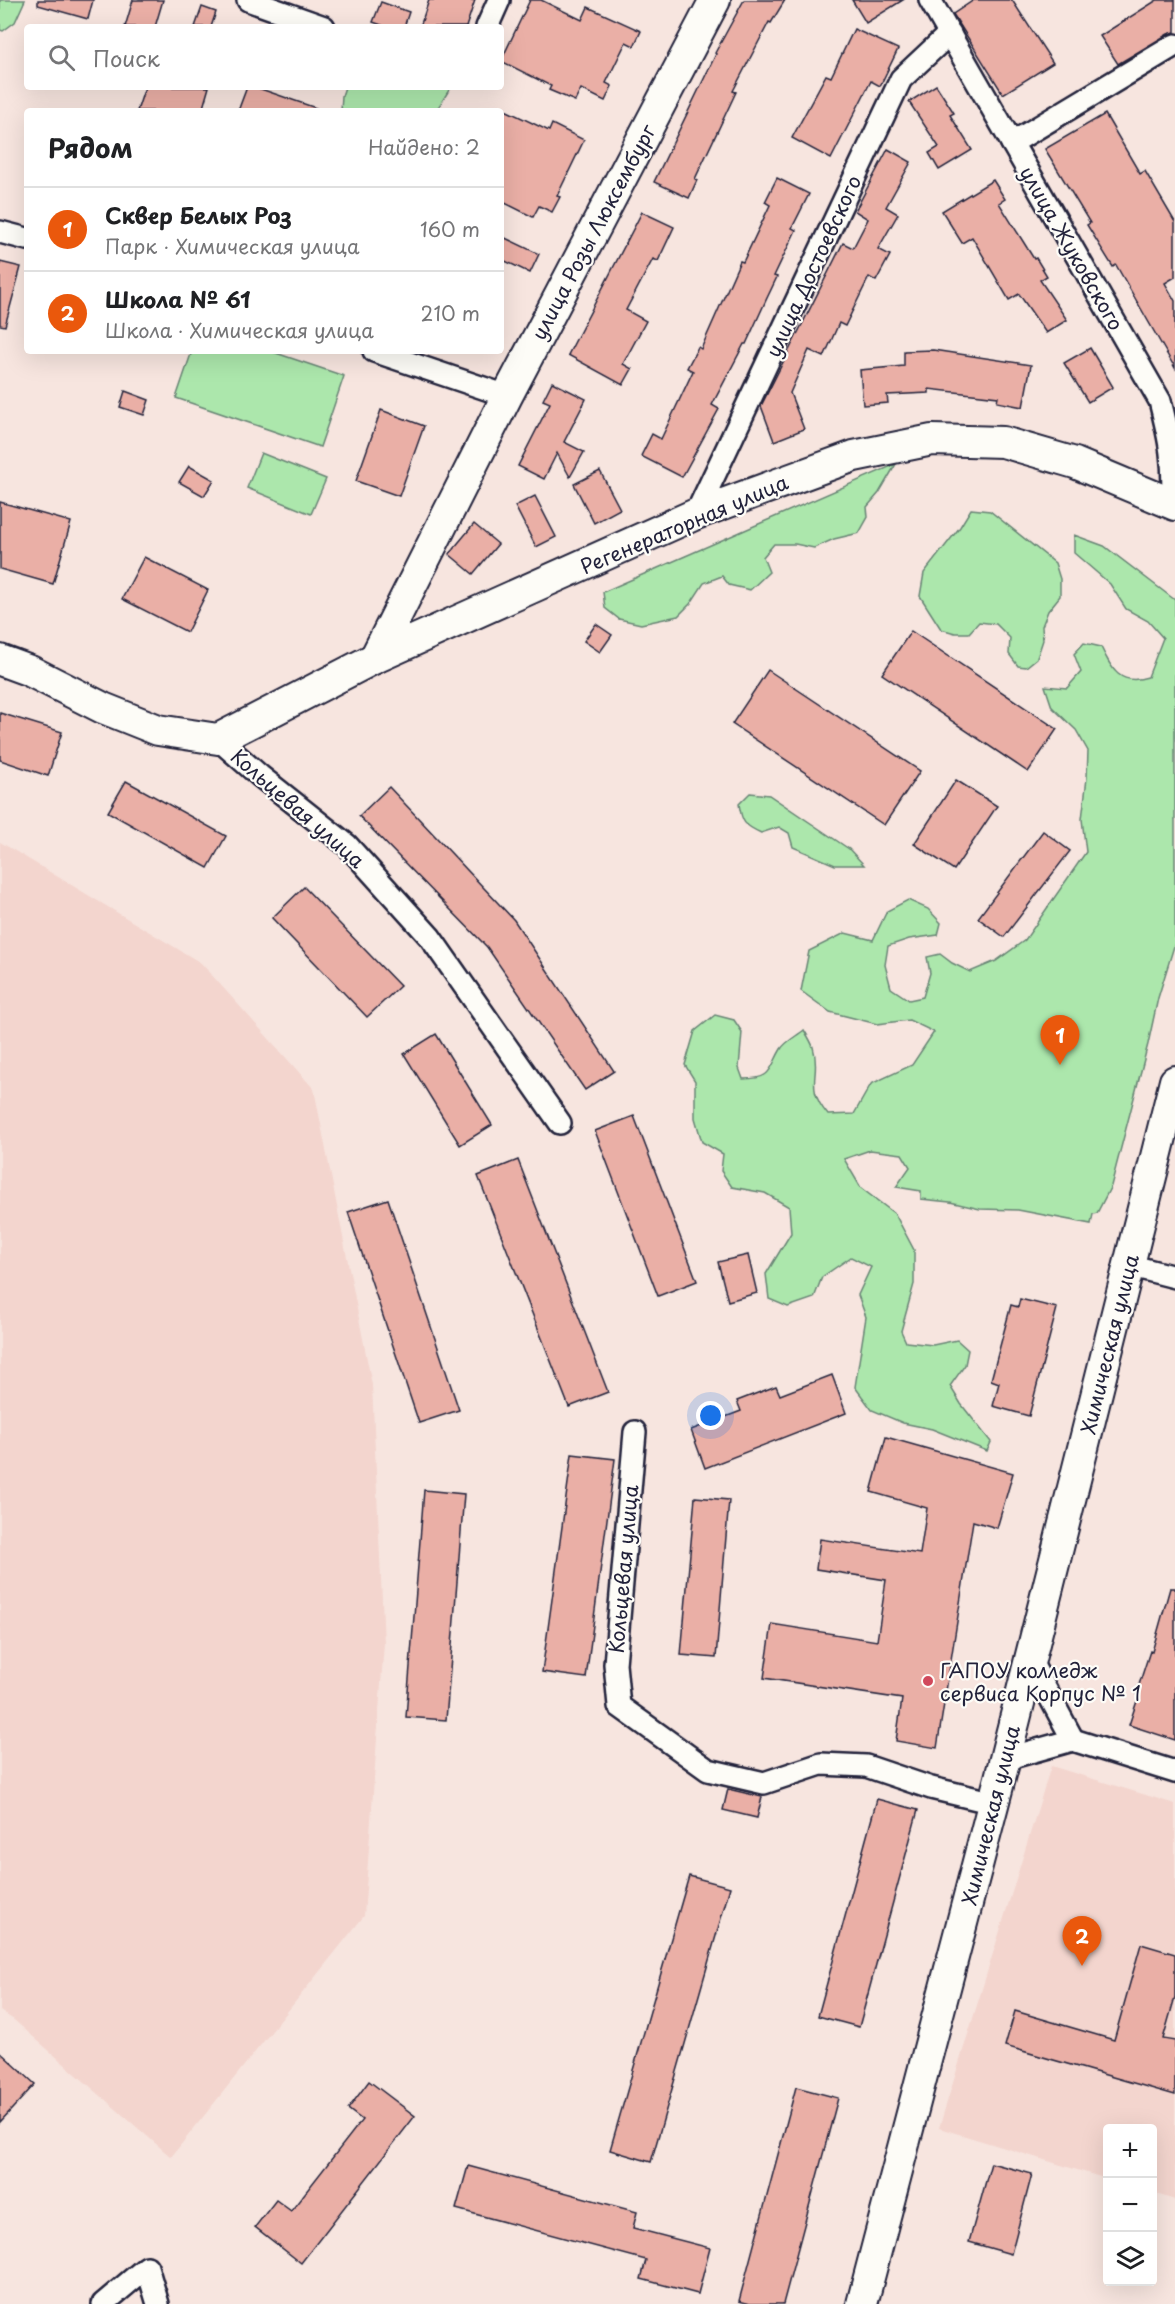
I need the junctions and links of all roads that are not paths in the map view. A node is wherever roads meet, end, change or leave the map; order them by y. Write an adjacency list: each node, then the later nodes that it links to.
1 (248, 0): 5 (street)
2 (499, 0): 6 (street)
3 (715, 0): 13 (street, улица Розы Люксембург)
4 (930, 0): 7 (street, улица Жуковского)
5 (316, 24)
6 (488, 24)
7 (950, 33): 9 (street, улица Жуковского); 16 (street, улица Достоевского)
8 (1175, 45): 9 (street)
9 (1012, 143): 14 (street, улица Жуковского)
10 (0, 232): 11 (street)
11 (24, 238)
12 (383, 354): 13 (street)
13 (507, 396): 17 (street, улица Розы Люксембург)
14 (1168, 397): 15 (street, улица Жуковского)
15 (1173, 505): 16 (street, Регенераторная улица)
16 (696, 514): 17 (street, Регенераторная улица)
17 (375, 658): 19 (street, Регенераторная улица)
18 (0, 660): 19 (street, Кольцевая улица)
19 (218, 739): 21 (street, Кольцевая улица)
20 (1175, 1081): 22 (street, Химическая улица)
21 (561, 1123)
22 (1128, 1265): 23 (street); 25 (street, Химическая улица)
23 (1175, 1277)
24 (635, 1432): 29 (street, Кольцевая улица)
25 (1030, 1660): 26 (street); 27 (street, Химическая улица)
26 (1073, 1740): 27 (street); 28 (street)
27 (1005, 1759): 29 (street, Химическая улица)
28 (1175, 1772)
29 (994, 1803): 32 (street, Химическая улица)
30 (103, 2304): 31 (street)
31 (158, 2304)
32 (862, 2304)

